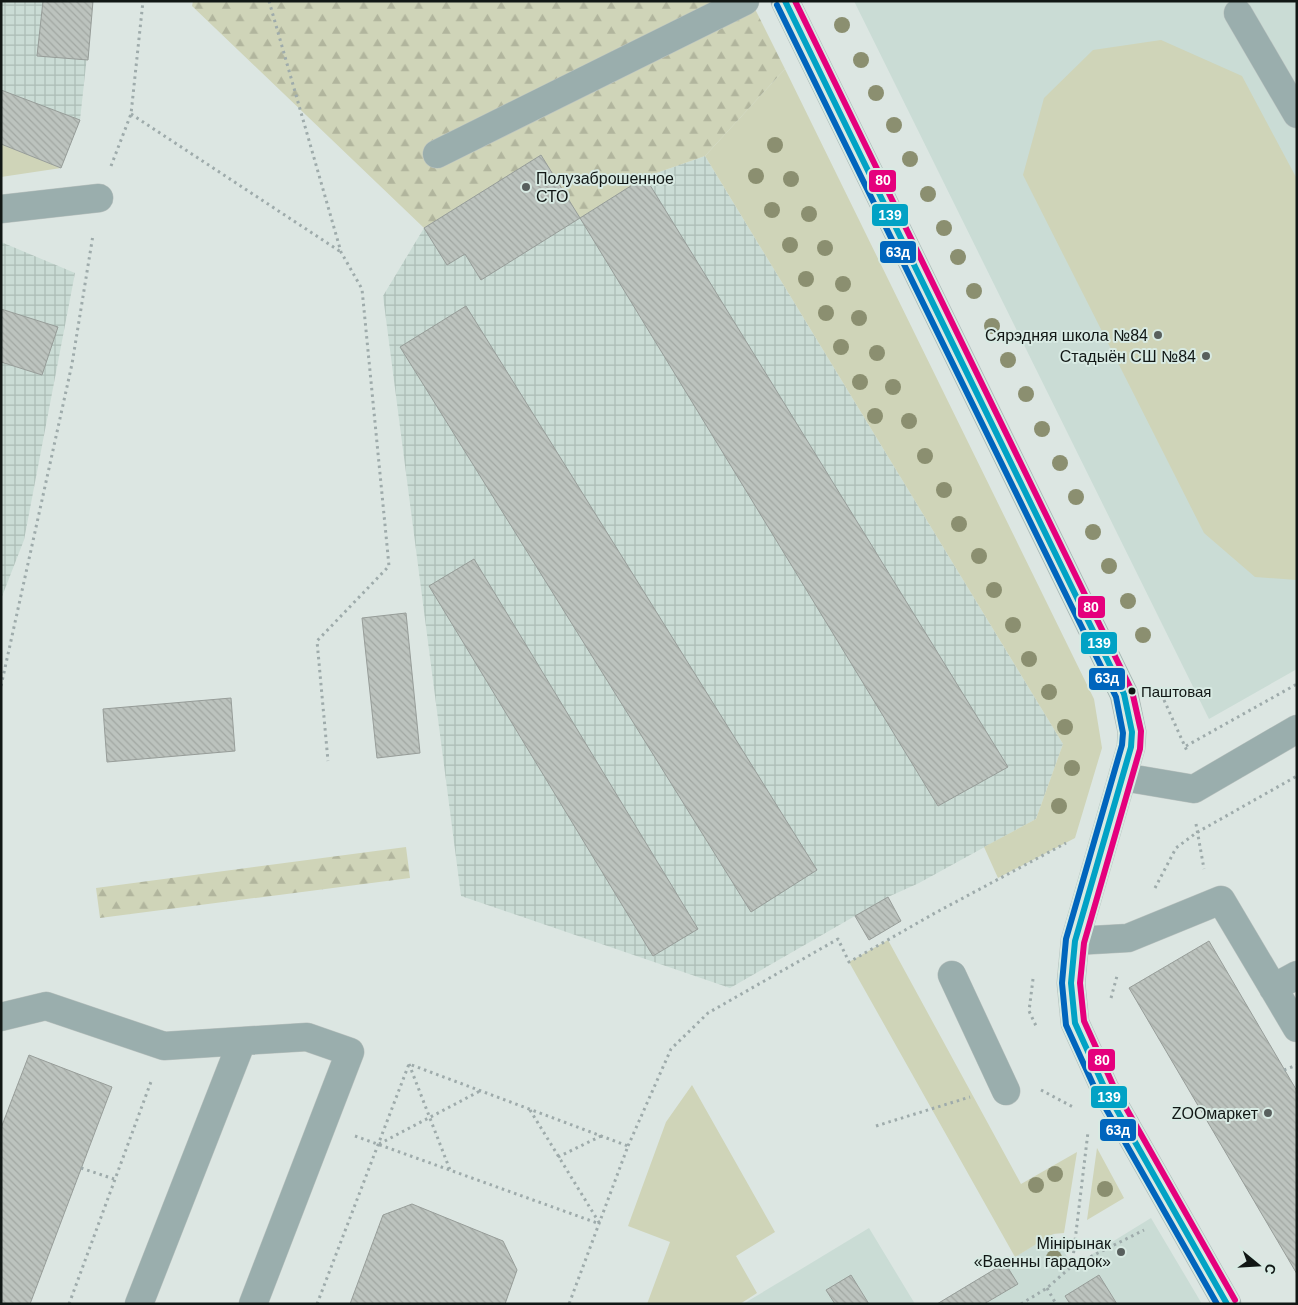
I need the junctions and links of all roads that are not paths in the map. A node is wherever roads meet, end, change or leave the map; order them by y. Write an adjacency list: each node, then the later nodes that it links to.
1 (745, 1): 5 (street)
2 (785, 1): 9 (street)
3 (1238, 13): 4 (street)
4 (1297, 114)
5 (437, 154)
6 (99, 198): 7 (street)
7 (1, 210)
8 (1297, 730): 9 (street)
9 (1123, 777): 10 (street)
10 (1075, 941): 13 (street); 20 (street)
11 (952, 975): 17 (street)
12 (1297, 975): 13 (street)
13 (1273, 988): 15 (street)
14 (1, 1017): 16 (street)
15 (1297, 1028)
16 (242, 1041): 18 (street); 19 (street)
17 (1006, 1090)
18 (139, 1304)
19 (253, 1304)
20 (1228, 1304)

